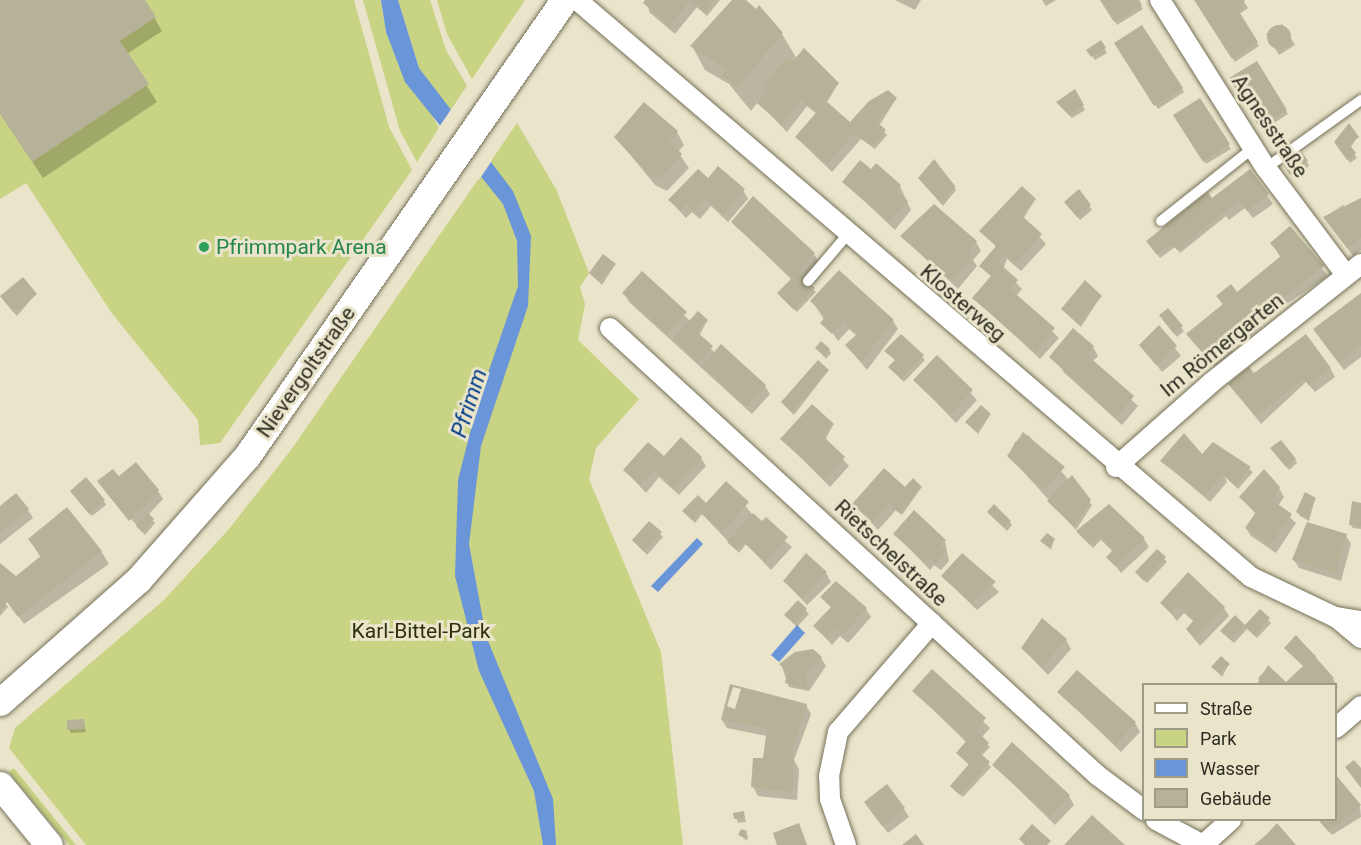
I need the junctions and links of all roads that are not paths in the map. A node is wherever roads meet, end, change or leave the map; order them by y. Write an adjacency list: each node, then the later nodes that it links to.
1 (564, 0): 17 (street, Nievergoltstraße)
2 (577, 0): 8 (street, Klosterweg)
3 (1160, 0): 5 (street, Agnesstraße)
4 (1361, 100): 6 (lane)
5 (1253, 148): 6 (street, Agnesstraße); 7 (lane)
6 (1266, 168): 9 (street, Agnesstraße)
7 (1161, 220)
8 (848, 234): 10 (lane); 12 (street, Klosterweg)
9 (1354, 270): 12 (street, Im Römergarten)
10 (808, 280)
11 (610, 328): 15 (street, Rietschelstraße)
12 (1116, 467): 13 (street, Klosterweg)
13 (1335, 617): 14 (street, Klosterweg); 16 (street, Klosterweg)
14 (1361, 621)
15 (932, 623): 21 (street, Rietschelstraße); 25 (street)
16 (1361, 638)
17 (0, 702)
18 (1361, 706): 19 (street)
19 (1337, 726)
20 (0, 785): 24 (street)
21 (1142, 809)
22 (1160, 821): 26 (street)
23 (1230, 821): 26 (street)
24 (49, 845)
25 (846, 845)
26 (1203, 845)

